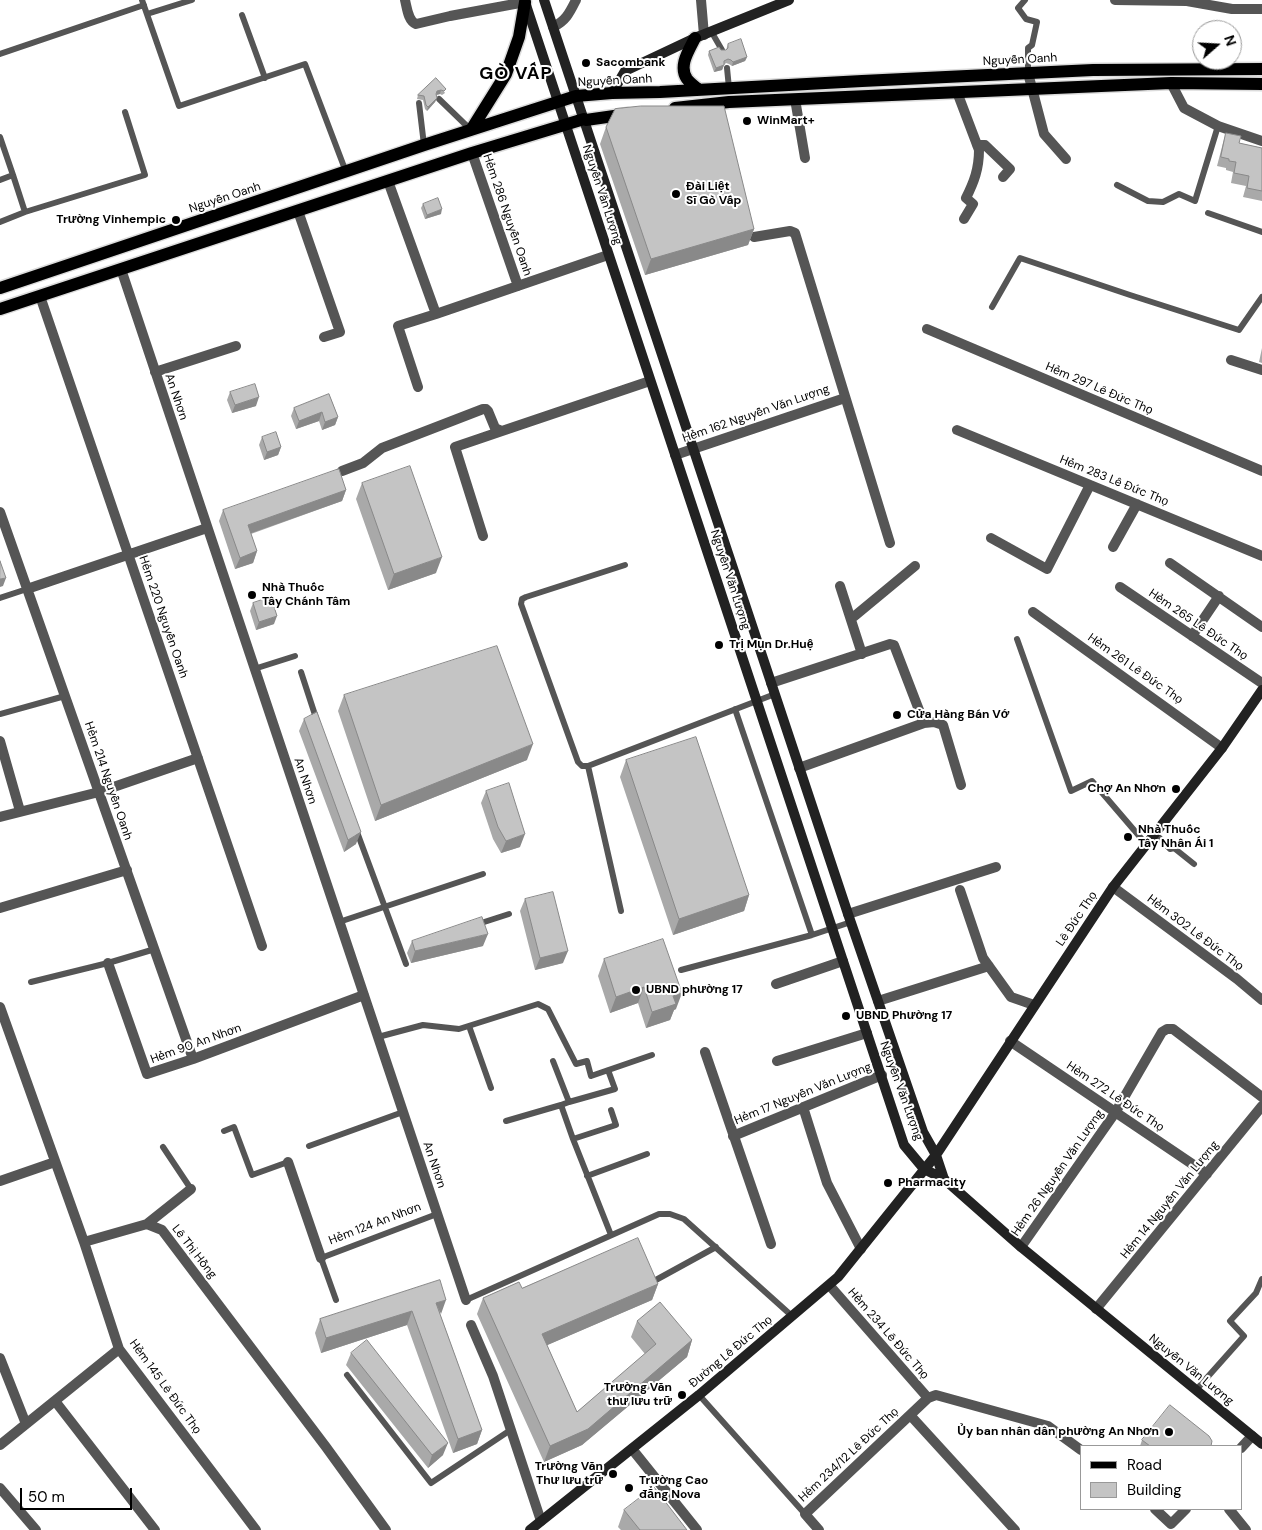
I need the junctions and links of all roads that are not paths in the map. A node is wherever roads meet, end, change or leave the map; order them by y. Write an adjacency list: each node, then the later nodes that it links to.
1 (192, 0): 12 (lane)
2 (405, 0): 9 (street)
3 (544, 0): 14 (street, Nguyễn Văn Lượng)
4 (576, 0): 14 (street)
5 (701, 0): 15 (street)
6 (789, 0): 15 (street)
7 (1025, 0): 20 (lane)
8 (1115, 0): 11 (street)
9 (525, 1): 32 (street, Nguyễn Văn Lượng); 40 (main road)
10 (143, 2): 12 (lane); 17 (lane)
11 (1262, 9)
12 (147, 14): 21 (lane)
13 (242, 15): 21 (lane)
14 (553, 27): 29 (street, Nguyễn Văn Lượng)
15 (703, 35): 16 (lane); 25 (main road); 28 (street)
16 (722, 50)
17 (0, 54)
18 (727, 68): 24 (lane)
19 (1262, 69): 20 (main road, Nguyễn Oanh)
20 (1028, 73): 24 (main road, Nguyễn Oanh); 26 (street)
21 (265, 78): 48 (lane)
22 (1171, 83): 23 (main road); 26 (main road); 39 (street)
23 (1262, 84)
24 (729, 88): 25 (main road, Nguyễn Oanh)
25 (700, 90): 28 (main road, Nguyễn Oanh)
26 (1033, 90): 27 (main road); 47 (street)
27 (956, 92): 31 (main road); 44 (street)
28 (612, 93): 29 (main road, Nguyễn Oanh)
29 (576, 96): 32 (main road, Nguyễn Oanh); 37 (street, Nguyễn Văn Lượng)
30 (439, 99): 40 (lane)
31 (795, 99): 34 (main road); 46 (street)
32 (557, 102): 38 (street, Nguyễn Văn Lượng); 40 (main road, Nguyễn Oanh)
33 (419, 103): 43 (lane)
34 (663, 110)
35 (125, 112): 55 (lane)
36 (644, 112): 37 (main road)
37 (584, 118): 38 (main road); 82 (street, Nguyễn Văn Lượng)
38 (565, 124): 45 (main road); 62 (street, Nguyễn Văn Lượng)
39 (1218, 126): 42 (street); 53 (lane)
40 (471, 130): 43 (main road, Nguyễn Oanh)
41 (0, 137): 49 (lane)
42 (1262, 141)
43 (424, 144): 48 (main road, Nguyễn Oanh)
44 (977, 145): 50 (street); 57 (street)
45 (472, 153): 52 (main road); 64 (street, Hẻm 286 Nguyễn Oanh)
46 (804, 158)
47 (1066, 159)
48 (346, 172): 61 (main road, Nguyễn Oanh)
49 (13, 175): 51 (lane); 55 (lane)
50 (1003, 177)
51 (0, 180)
52 (388, 181): 54 (main road); 70 (street)
53 (1117, 185)
54 (298, 211): 63 (main road); 72 (street)
55 (25, 212): 58 (lane)
56 (1208, 213): 59 (lane)
57 (964, 219)
58 (0, 222)
59 (1262, 232)
60 (754, 238): 79 (street, Hẻm 162 Nguyễn Văn Lượng)
61 (114, 249): 63 (main road); 65 (main road, Nguyễn Oanh)
62 (608, 255): 64 (street); 77 (street, Nguyễn Văn Lượng)
63 (121, 269): 66 (main road); 76 (street, An Nhơn)
64 (518, 286): 70 (street)
65 (0, 288)
66 (40, 296): 69 (main road); 94 (street, Hẻm 220 Nguyễn Oanh)
67 (1262, 298): 68 (lane)
68 (992, 307)
69 (0, 309)
70 (436, 314): 78 (street)
71 (927, 329): 85 (street, Hẻm 297 Lê Đức Thọ)
72 (324, 337)
73 (236, 346): 76 (street)
74 (1231, 360): 75 (street)
75 (1262, 370)
76 (155, 372): 89 (street, An Nhơn)
77 (650, 381): 81 (street); 83 (street, Nguyễn Văn Lượng)
78 (418, 387)
79 (845, 398): 82 (street, Hẻm 162 Nguyễn Văn Lượng); 92 (street, Hẻm 162 Nguyễn Văn Lượng)
80 (957, 430): 86 (street, Hẻm 283 Lê Đức Thọ)
81 (502, 431): 84 (street); 90 (street)
82 (693, 449): 83 (street, Hẻm 162 Nguyễn Văn Lượng); 113 (street, Nguyễn Văn Lượng)
83 (675, 455): 118 (street, Nguyễn Văn Lượng)
84 (342, 471)
85 (1262, 472)
86 (1090, 485): 87 (street, Hẻm 283 Lê Đức Thọ); 91 (street)
87 (1137, 504): 93 (street); 95 (street, Hẻm 283 Lê Đức Thọ)
88 (0, 512): 101 (street, Hẻm 214 Nguyễn Oanh)
89 (207, 528): 94 (street); 111 (street, An Nhơn)
90 (483, 536)
91 (991, 538)
92 (890, 543)
93 (1113, 547)
94 (129, 555): 101 (street); 125 (street, Hẻm 220 Nguyễn Oanh)
95 (1262, 556)
96 (1170, 562): 102 (street)
97 (625, 564): 126 (lane)
98 (915, 566): 105 (street)
99 (840, 586): 105 (street)
100 (1120, 588): 107 (street, Hẻm 265 Lê Đức Thọ)
101 (27, 589): 103 (lane); 117 (street, Hẻm 214 Nguyễn Oanh)
102 (1219, 596): 106 (street); 107 (street)
103 (0, 598)
104 (1033, 612): 124 (street, Hẻm 261 Lê Đức Thọ)
105 (851, 619): 109 (street)
106 (1262, 626)
107 (1192, 636): 114 (street, Hẻm 265 Lê Đức Thọ)
108 (1017, 639): 134 (lane)
109 (862, 654): 113 (street); 121 (street)
110 (295, 656): 111 (lane)
111 (254, 669): 146 (street, An Nhơn)
112 (301, 672): 122 (lane)
113 (771, 683): 116 (street, Nguyễn Văn Lượng)
114 (1262, 683)
115 (1262, 690): 124 (street, Lê Đức Thọ)
116 (775, 694): 118 (lane); 127 (street, Nguyễn Văn Lượng)
117 (65, 696): 120 (lane); 129 (street, Hẻm 214 Nguyễn Oanh)
118 (757, 701): 119 (lane); 148 (street, Nguyễn Văn Lượng)
119 (735, 709): 126 (lane); 149 (lane)
120 (0, 714)
121 (924, 723): 127 (street); 128 (street)
122 (319, 727)
123 (0, 741): 130 (street)
124 (1222, 748): 133 (street, Lê Đức Thọ)
125 (198, 758): 129 (street); 150 (street, Hẻm 220 Nguyễn Oanh)
126 (588, 766): 143 (lane)
127 (800, 768): 145 (street, Nguyễn Văn Lượng)
128 (961, 785)
129 (99, 792): 130 (street); 137 (street, Hẻm 214 Nguyễn Oanh)
130 (20, 811): 131 (street)
131 (0, 817)
132 (354, 824): 142 (lane)
133 (1154, 832): 134 (street, Lê Đức Thọ); 135 (lane)
134 (1146, 844): 139 (street, Lê Đức Thọ)
135 (1194, 864)
136 (996, 867): 145 (street)
137 (127, 870): 141 (street); 152 (street, Hẻm 214 Nguyễn Oanh)
138 (483, 874): 142 (lane)
139 (1113, 887): 162 (street, Hẻm 302 Lê Đức Thọ); 164 (street, Lê Đức Thọ)
140 (960, 890): 157 (street)
141 (0, 908)
142 (385, 908): 146 (lane); 153 (lane)
143 (621, 911)
144 (509, 914): 147 (lane)
145 (849, 918): 148 (lane); 163 (street, Nguyễn Văn Lượng)
146 (340, 922): 161 (street, An Nhơn)
147 (468, 927)
148 (833, 929): 149 (lane); 154 (street, Nguyễn Văn Lượng)
149 (812, 935): 158 (lane)
150 (262, 946)
151 (409, 947): 153 (lane)
152 (155, 949): 155 (lane); 172 (street, Hẻm 214 Nguyễn Oanh)
153 (401, 950): 156 (lane)
154 (844, 961): 160 (street); 167 (street, Nguyễn Văn Lượng)
155 (108, 963): 159 (lane); 172 (street, Hẻm 90 An Nhơn)
156 (406, 964)
157 (989, 966): 163 (street); 164 (street)
158 (681, 970)
159 (31, 982)
160 (776, 984)
161 (364, 995): 168 (street, An Nhơn); 172 (street, Hẻm 90 An Nhơn)
162 (1262, 1000)
163 (878, 1001): 193 (street, Nguyễn Văn Lượng)
164 (1034, 1005): 169 (street, Lê Đức Thọ)
165 (0, 1006): 194 (street)
166 (469, 1026): 168 (lane); 175 (lane); 177 (lane)
167 (867, 1032): 174 (street); 176 (street, Nguyễn Văn Lượng)
168 (378, 1037): 184 (street, An Nhơn)
169 (1010, 1041): 185 (street, Hẻm 272 Lê Đức Thọ); 193 (street, Lê Đức Thọ)
170 (705, 1052): 188 (street, Hẻm 17 Nguyễn Văn Lượng)
171 (652, 1055): 175 (lane)
172 (193, 1059)
173 (553, 1061): 179 (lane)
174 (777, 1061)
175 (608, 1070): 179 (lane)
176 (882, 1076): 182 (street, Hẻm 17 Nguyễn Văn Lượng); 196 (street, Nguyễn Văn Lượng)
177 (491, 1088)
178 (1262, 1097): 185 (street, Hẻm 26 Nguyễn Văn Lượng)
179 (569, 1102): 180 (lane)
180 (561, 1105): 186 (lane); 189 (lane)
181 (1262, 1106): 197 (street, Hẻm 14 Nguyễn Văn Lượng)
182 (803, 1107): 188 (street, Hẻm 17 Nguyễn Văn Lượng); 209 (street)
183 (611, 1110): 189 (lane)
184 (403, 1112): 190 (lane); 202 (street, An Nhơn)
185 (1115, 1113): 197 (street, Hẻm 272 Lê Đức Thọ); 207 (street, Hẻm 26 Nguyễn Văn Lượng)
186 (506, 1121)
187 (224, 1131): 195 (lane, Hẻm 124 An Nhơn)
188 (733, 1136): 206 (street, Hẻm 17 Nguyễn Văn Lượng)
189 (573, 1139): 198 (lane)
190 (309, 1146)
191 (163, 1147): 201 (lane)
192 (648, 1154): 198 (lane)
193 (936, 1155): 196 (street, Lê Đức Thọ); 199 (street, Nguyễn Văn Lượng)
194 (55, 1162): 200 (street); 205 (street)
195 (288, 1162): 210 (street, Hẻm 124 An Nhơn)
196 (924, 1169): 199 (street, Nguyễn Văn Lượng); 209 (street, Đường Lê Đức Thọ)
197 (1207, 1174): 216 (street, Hẻm 14 Nguyễn Văn Lượng)
198 (587, 1176): 204 (lane)
199 (944, 1179): 207 (street, Nguyễn Văn Lượng)
200 (0, 1181)
201 (191, 1189): 203 (street)
202 (437, 1214): 210 (lane, Hẻm 124 An Nhơn); 215 (street, An Nhơn)
203 (147, 1224): 205 (street); 244 (street, Lê Thị Hồng)
204 (611, 1235): 208 (lane); 215 (lane)
205 (84, 1242): 219 (street, Hẻm 145 Lê Đức Thọ)
206 (771, 1244)
207 (1021, 1247): 216 (street, Nguyễn Văn Lượng)
208 (716, 1248): 212 (lane); 217 (lane)
209 (861, 1249): 213 (street, Đường Lê Đức Thọ)
210 (321, 1258): 214 (lane, Hẻm 124 An Nhơn)
211 (1262, 1278): 222 (lane)
212 (654, 1281)
213 (830, 1286): 217 (street, Đường Lê Đức Thọ); 224 (street, Hẻm 234 Lê Đức Thọ)
214 (336, 1300)
215 (466, 1300)
216 (1096, 1309): 222 (street, Nguyễn Văn Lượng)
217 (792, 1316): 223 (street, Đường Lê Đức Thọ)
218 (471, 1325): 228 (street)
219 (119, 1349): 225 (street); 243 (street, Hẻm 145 Lê Đức Thọ)
220 (0, 1358): 227 (street)
221 (347, 1375): 228 (lane)
222 (1196, 1390): 229 (street, Nguyễn Văn Lượng)
223 (699, 1395): 233 (street, Đường Lê Đức Thọ); 239 (lane)
224 (928, 1398): 226 (street, Hẻm 234 Lê Đức Thọ); 234 (street)
225 (55, 1401): 227 (street); 242 (street)
226 (910, 1415): 239 (street, Hẻm 234/12 Lê Đức Thọ); 248 (street)
227 (26, 1424): 231 (street)
228 (512, 1429): 240 (street)
229 (1252, 1436): 230 (street, Nguyễn Văn Lượng); 232 (street)
230 (1262, 1444)
231 (0, 1445)
232 (1242, 1447)
233 (632, 1449): 240 (street, Đường Lê Đức Thọ); 246 (street)
234 (1080, 1449)
235 (0, 1488): 241 (street)
236 (1157, 1510): 237 (street)
237 (1185, 1510)
238 (1230, 1510): 249 (street)
239 (805, 1514): 247 (street)
240 (541, 1521): 245 (street, Đường Lê Đức Thọ)
241 (36, 1530)
242 (155, 1530)
243 (256, 1530)
244 (386, 1530)
245 (530, 1530)
246 (697, 1530)
247 (820, 1530)
248 (1015, 1530)
249 (1246, 1530)

